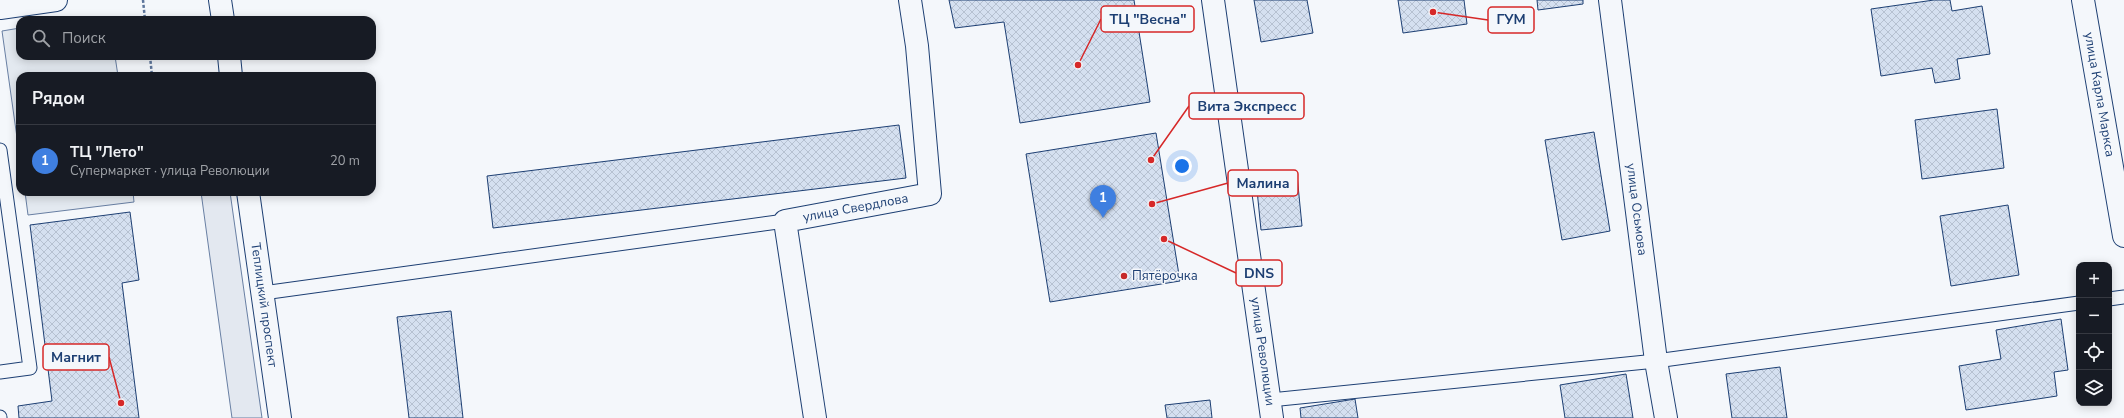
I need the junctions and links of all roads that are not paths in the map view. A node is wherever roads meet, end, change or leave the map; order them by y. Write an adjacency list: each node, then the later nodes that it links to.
1 (56, 0): 7 (street)
2 (220, 0): 8 (street)
3 (910, 0): 13 (street, улица Свердлова)
4 (1213, 0): 21 (street, улица Революции)
5 (1610, 0): 19 (street, улица Осьмова)
6 (2083, 0): 14 (street, улица Карла Маркса)
7 (0, 8)
8 (222, 16)
9 (229, 60): 10 (street)
10 (231, 72)
11 (0, 150): 20 (lane)
12 (249, 196): 15 (street, Теплицкий проспект)
13 (785, 221): 15 (lane); 23 (street, улица Свердлова)
14 (2124, 236)
15 (263, 293): 22 (street, Теплицкий проспект)
16 (2124, 297): 17 (lane)
17 (2112, 299)
18 (2076, 303): 19 (lane)
19 (1656, 361): 21 (lane); 24 (street, улица Осьмова)
20 (0, 372)
21 (1271, 409)
22 (280, 418)
23 (814, 418)
24 (1666, 418)

